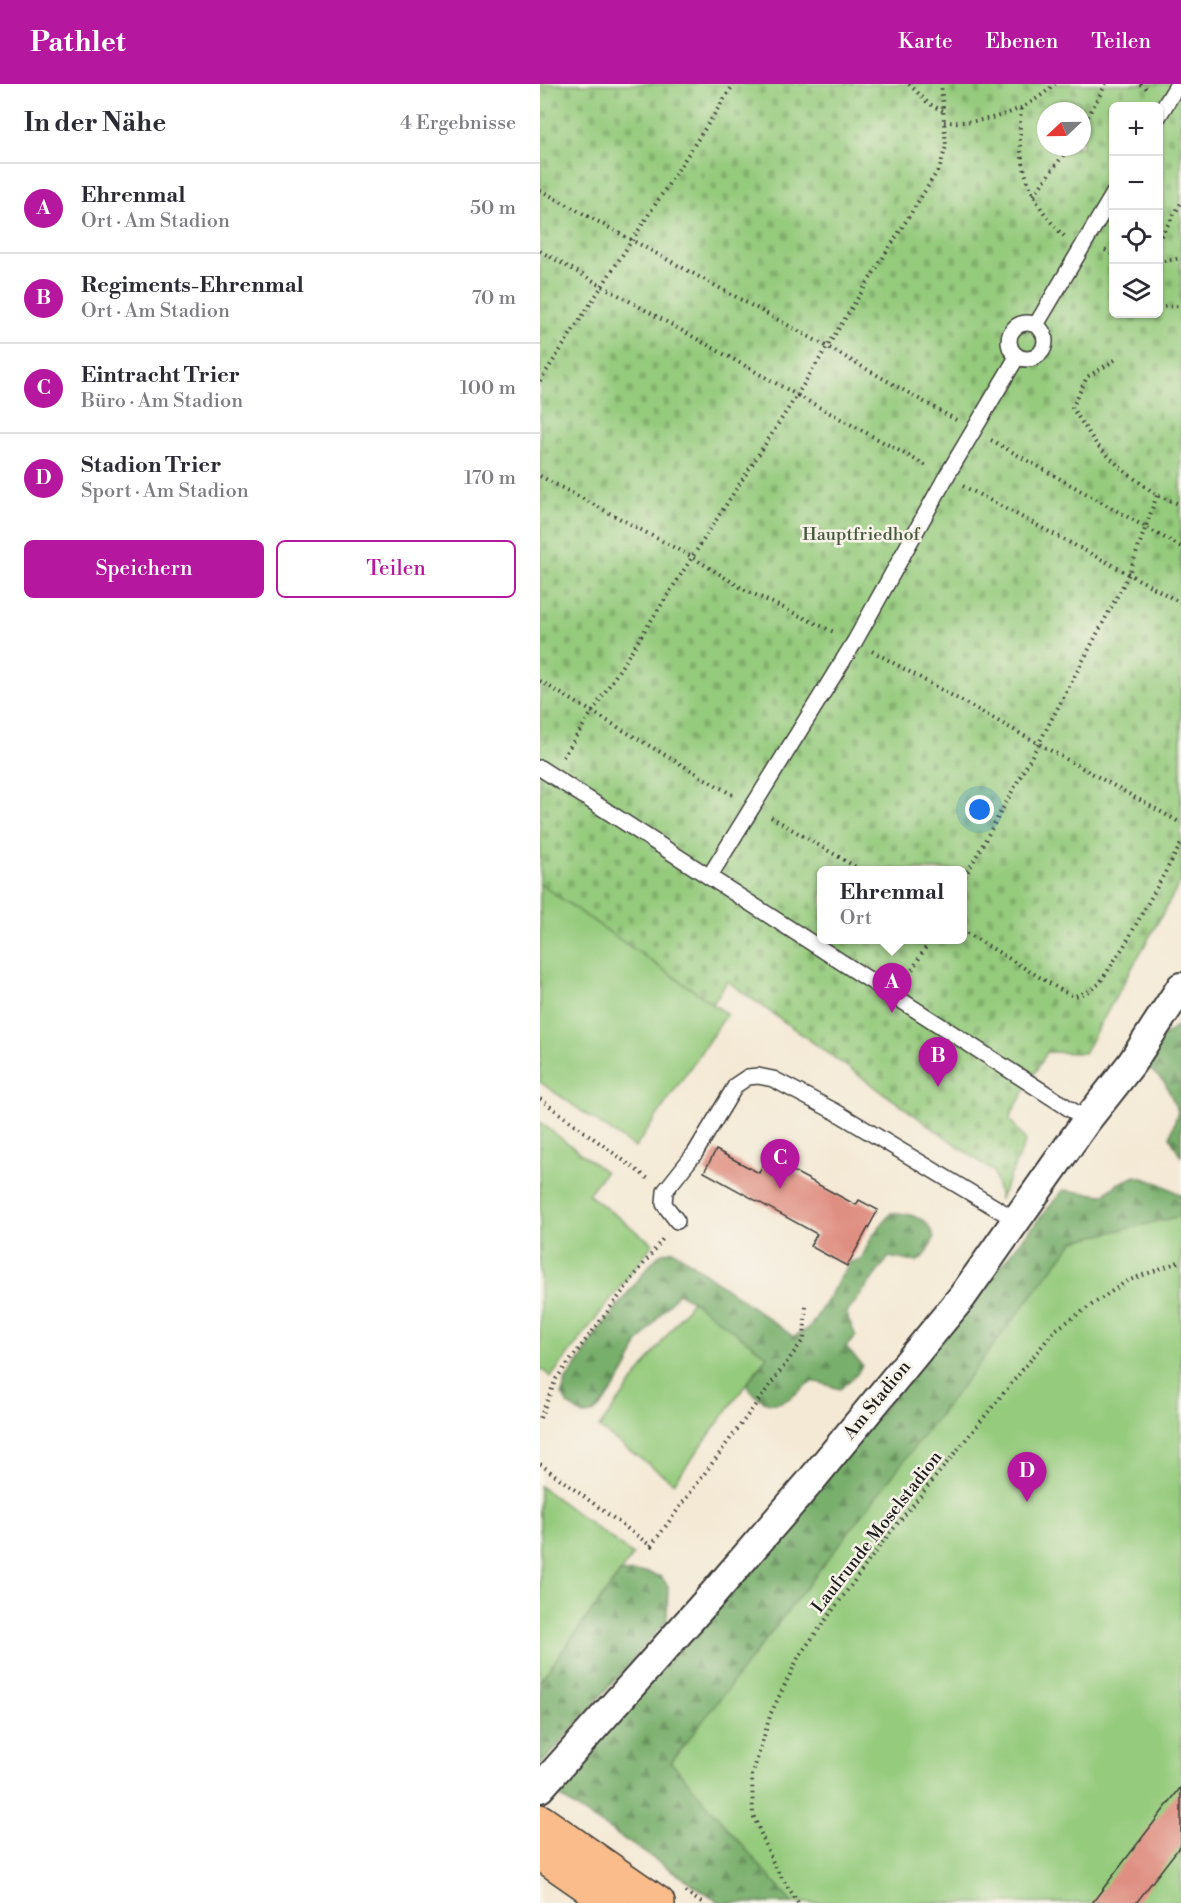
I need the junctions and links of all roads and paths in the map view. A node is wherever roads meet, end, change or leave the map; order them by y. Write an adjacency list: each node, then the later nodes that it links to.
1 (734, 84): 18 (path)
2 (909, 84): 9 (path)
3 (941, 84): 9 (path)
4 (1055, 84): 7 (path)
5 (1106, 84): 10 (path)
6 (1178, 84): 8 (lane)
7 (1021, 109): 11 (path); 14 (path)
8 (1163, 109)
9 (943, 111): 11 (path)
10 (1091, 111)
11 (944, 122): 27 (path)
12 (1063, 156): 14 (path)
13 (540, 190): 18 (path)
14 (1033, 195): 20 (path)
15 (1109, 200): 20 (lane)
16 (1181, 203): 17 (path)
17 (1163, 233)
18 (633, 241): 23 (path); 27 (path)
19 (540, 251): 23 (path)
20 (1079, 251): 26 (lane)
21 (1181, 258): 22 (path)
22 (1163, 260)
23 (602, 287): 30 (path); 31 (path)
24 (1181, 306): 25 (path)
25 (1163, 307)
26 (1036, 325): 28 (lane); 28 (lane)
27 (826, 346): 31 (path); 32 (path)
28 (1017, 357): 32 (lane)
29 (1115, 360): 34 (path)
30 (540, 381)
31 (797, 395): 33 (path); 41 (path)
32 (973, 430): 33 (lane); 36 (path)
33 (946, 477): 38 (path); 43 (lane)
34 (1157, 495): 35 (path); 36 (path)
35 (1181, 505)
36 (1146, 528): 37 (path); 38 (path)
37 (1181, 547)
38 (1130, 574): 39 (path); 46 (path)
39 (1181, 603)
40 (540, 681): 41 (path)
41 (592, 713): 42 (path); 43 (path)
42 (546, 772): 47 (lane)
43 (753, 807): 45 (path); 47 (lane)
44 (1181, 844): 48 (path)
45 (854, 866)
46 (967, 875)
47 (709, 877): 51 (lane)
48 (967, 932)
49 (927, 944): 51 (path)
50 (1181, 987): 53 (street, Am Stadion)
51 (896, 997): 53 (lane)
52 (540, 1099): 54 (path)
53 (1087, 1120): 55 (street, Am Stadion)
54 (665, 1191): 55 (lane); 56 (lane)
55 (1016, 1220): 61 (street, Am Stadion)
56 (677, 1221): 59 (path)
57 (1181, 1261): 66 (path, Laufrunde Moselstadion)
58 (806, 1306): 60 (path)
59 (540, 1418)
60 (540, 1464)
61 (540, 1788)
62 (540, 1821): 65 (main road)
63 (540, 1853): 64 (main road)
64 (612, 1903)
65 (658, 1903)
66 (798, 1903)

